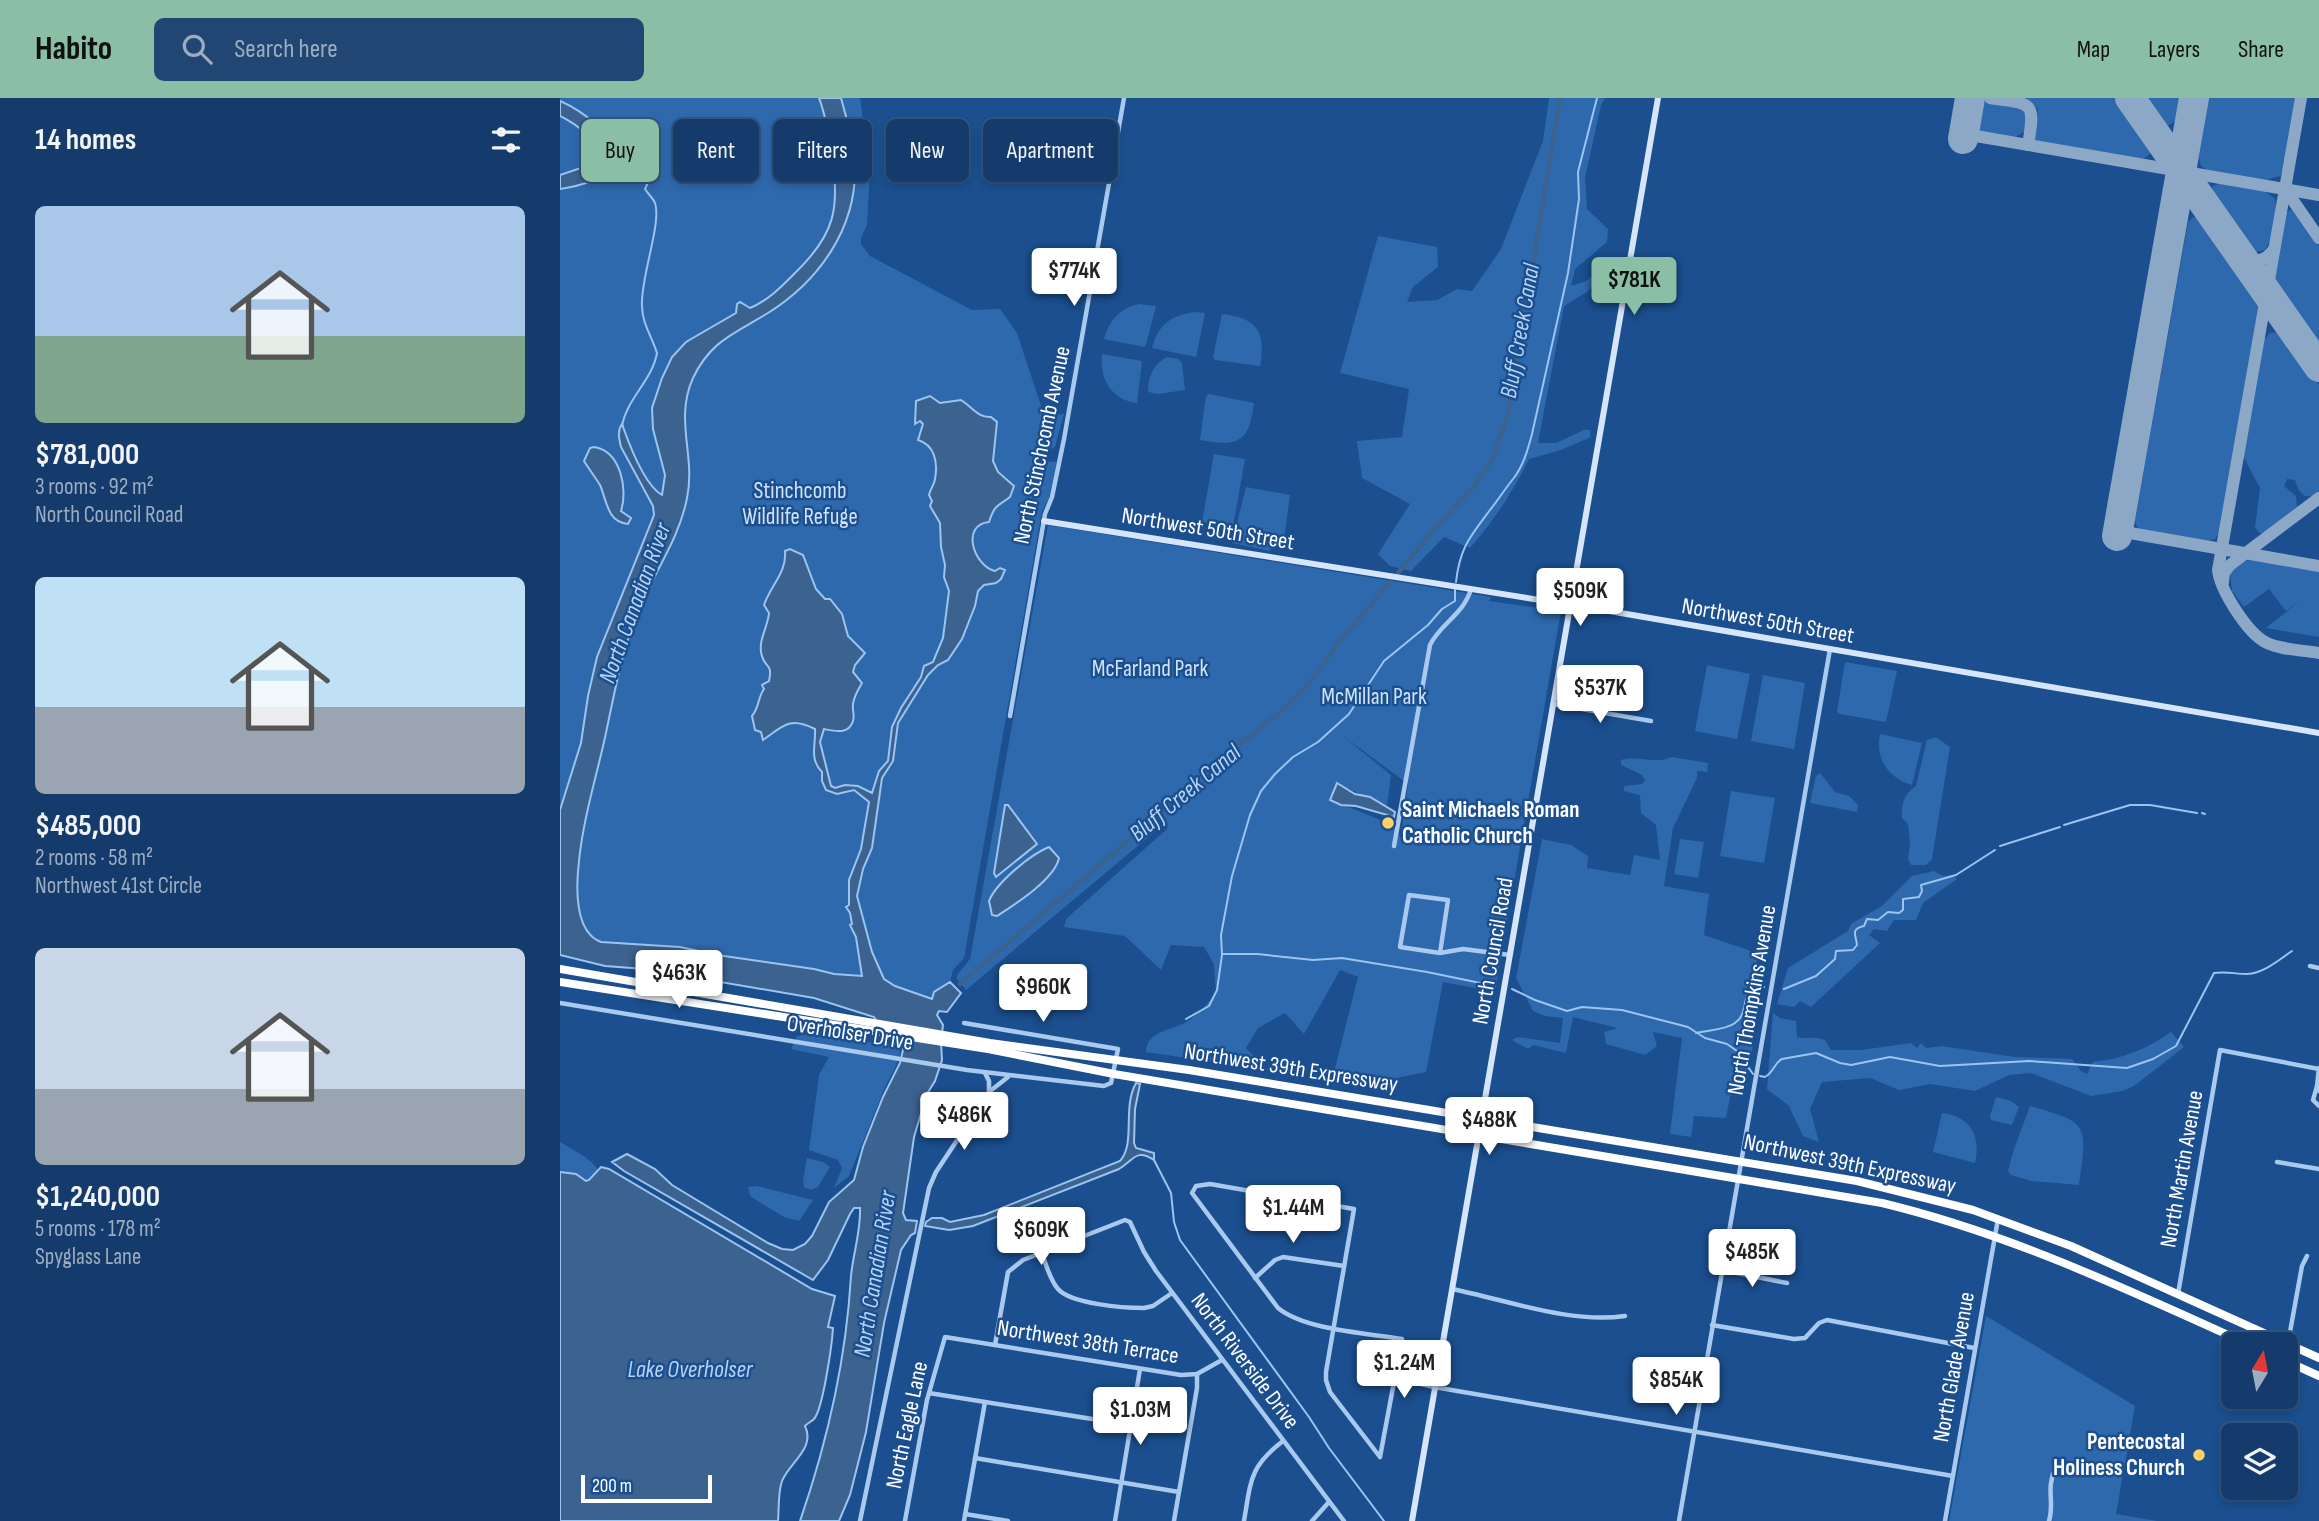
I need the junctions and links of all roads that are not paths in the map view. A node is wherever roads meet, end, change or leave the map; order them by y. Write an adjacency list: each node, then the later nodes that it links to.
1 (1124, 98): 3 (street, North Stinchcomb Avenue)
2 (1658, 98): 5 (main road, North Council Road)
3 (1044, 521): 4 (main road, Northwest 50th Street); 8 (street, North Stinchcomb Avenue)
4 (1471, 589): 5 (main road, Northwest 50th Street); 11 (street)
5 (1570, 605): 6 (main road, Northwest 50th Street); 7 (main road, North Council Road)
6 (1830, 649): 10 (main road, Northwest 50th Street); 32 (street, North Thompkins Avenue)
7 (1553, 704): 9 (street); 13 (main road, North Council Road)
8 (1010, 716)
9 (1651, 721)
10 (2319, 733)
11 (1394, 846)
12 (1440, 953): 12 (street); 13 (street)
13 (1510, 955): 30 (main road, North Council Road)
14 (2310, 967): 15 (street)
15 (2319, 968)
16 (560, 969): 19 (highway, Northwest 39th Expressway)
17 (560, 982): 19 (highway, Northwest 39th Expressway)
18 (560, 1003): 24 (street, Overholser Drive)
19 (783, 1012): 21 (highway, Northwest 39th Expressway)
20 (964, 1023): 22 (street)
21 (954, 1040): 22 (highway, Northwest 39th Expressway); 25 (highway, Northwest 39th Expressway)
22 (1116, 1060): 25 (street); 30 (highway, Northwest 39th Expressway)
23 (2319, 1068): 27 (street); 48 (street, North Martin Avenue)
24 (984, 1072): 26 (street, Overholser Drive); 28 (street)
25 (1114, 1074): 26 (street, Overholser Drive); 31 (highway, Northwest 39th Expressway)
26 (1011, 1076): 28 (street)
27 (2318, 1089): 29 (street)
28 (989, 1091): 82 (street)
29 (2319, 1106)
30 (1482, 1119): 31 (main road, North Council Road); 32 (highway, Northwest 39th Expressway)
31 (1479, 1135): 35 (highway, Northwest 39th Expressway); 46 (main road, North Council Road)
32 (1742, 1161): 35 (street, North Thompkins Avenue); 36 (highway, Northwest 39th Expressway)
33 (2277, 1162): 34 (street)
34 (2319, 1169)
35 (1738, 1178): 37 (highway, Northwest 39th Expressway); 43 (street, North Thompkins Avenue)
36 (1885, 1187): 37 (highway); 38 (highway, Northwest 39th Expressway)
37 (1882, 1203): 39 (highway, Northwest 39th Expressway)
38 (1998, 1219): 39 (street, North Glade Avenue); 48 (highway, Northwest 39th Expressway)
39 (1994, 1236): 49 (highway, Northwest 39th Expressway); 60 (street, North Glade Avenue)
40 (1042, 1253): 47 (street); 47 (street, North Riverside Drive); 59 (street)
41 (2307, 1256): 57 (street)
42 (1344, 1266): 44 (street); 44 (street); 53 (street)
43 (1722, 1270): 45 (street); 52 (street, North Thompkins Avenue)
44 (1254, 1278): 53 (street)
45 (1787, 1283)
46 (1452, 1289): 50 (street); 69 (main road, North Council Road)
47 (1172, 1293): 63 (street, North Riverside Drive)
48 (2178, 1294): 49 (highway); 51 (highway, Northwest 39th Expressway)
49 (2172, 1310): 54 (highway, Northwest 39th Expressway)
50 (1625, 1316)
51 (2231, 1318): 55 (highway); 56 (highway, Northwest 39th Expressway)
52 (1712, 1325): 60 (street); 73 (street, North Thompkins Avenue)
53 (1334, 1327): 68 (street); 68 (street)
54 (2222, 1332)
55 (2224, 1332)
56 (2262, 1332)
57 (2290, 1332)
58 (945, 1337): 59 (street, Northwest 38th Terrace); 70 (street, North Eagle Lane)
59 (995, 1345): 65 (street, Northwest 38th Terrace)
60 (1974, 1348): 77 (street, North Glade Avenue)
61 (2298, 1349): 62 (highway, Northwest 39th Expressway)
62 (2319, 1358)
63 (1222, 1360): 66 (street, Northwest 38th Terrace); 74 (street, North Riverside Drive)
64 (2298, 1366): 67 (highway)
65 (1140, 1369): 66 (street, Northwest 38th Terrace); 72 (street)
66 (1197, 1374): 79 (street)
67 (2319, 1376)
68 (1395, 1378): 69 (street)
69 (1434, 1387): 73 (street); 91 (main road, North Council Road)
70 (929, 1392): 71 (street); 83 (street, North Eagle Lane)
71 (985, 1402): 72 (street); 75 (street)
72 (1130, 1425): 78 (street)
73 (1695, 1433): 77 (street); 92 (street, North Thompkins Avenue)
74 (1283, 1441): 80 (street, North Riverside Drive); 88 (street)
75 (975, 1458): 78 (street); 81 (street)
76 (2056, 1466): 94 (street)
77 (1953, 1476): 93 (street, North Glade Avenue)
78 (1122, 1482): 79 (street); 86 (street)
79 (1179, 1492): 87 (street)
80 (1329, 1502): 89 (street); 90 (street, North Riverside Drive)
81 (965, 1514): 84 (street); 85 (street)
82 (860, 1521)
83 (905, 1521)
84 (964, 1521)
85 (1008, 1521)
86 (1115, 1521)
87 (1174, 1521)
88 (1244, 1521)
89 (1311, 1521)
90 (1344, 1521)
91 (1412, 1521)
92 (1679, 1521)
93 (1945, 1521)
94 (2049, 1521)

